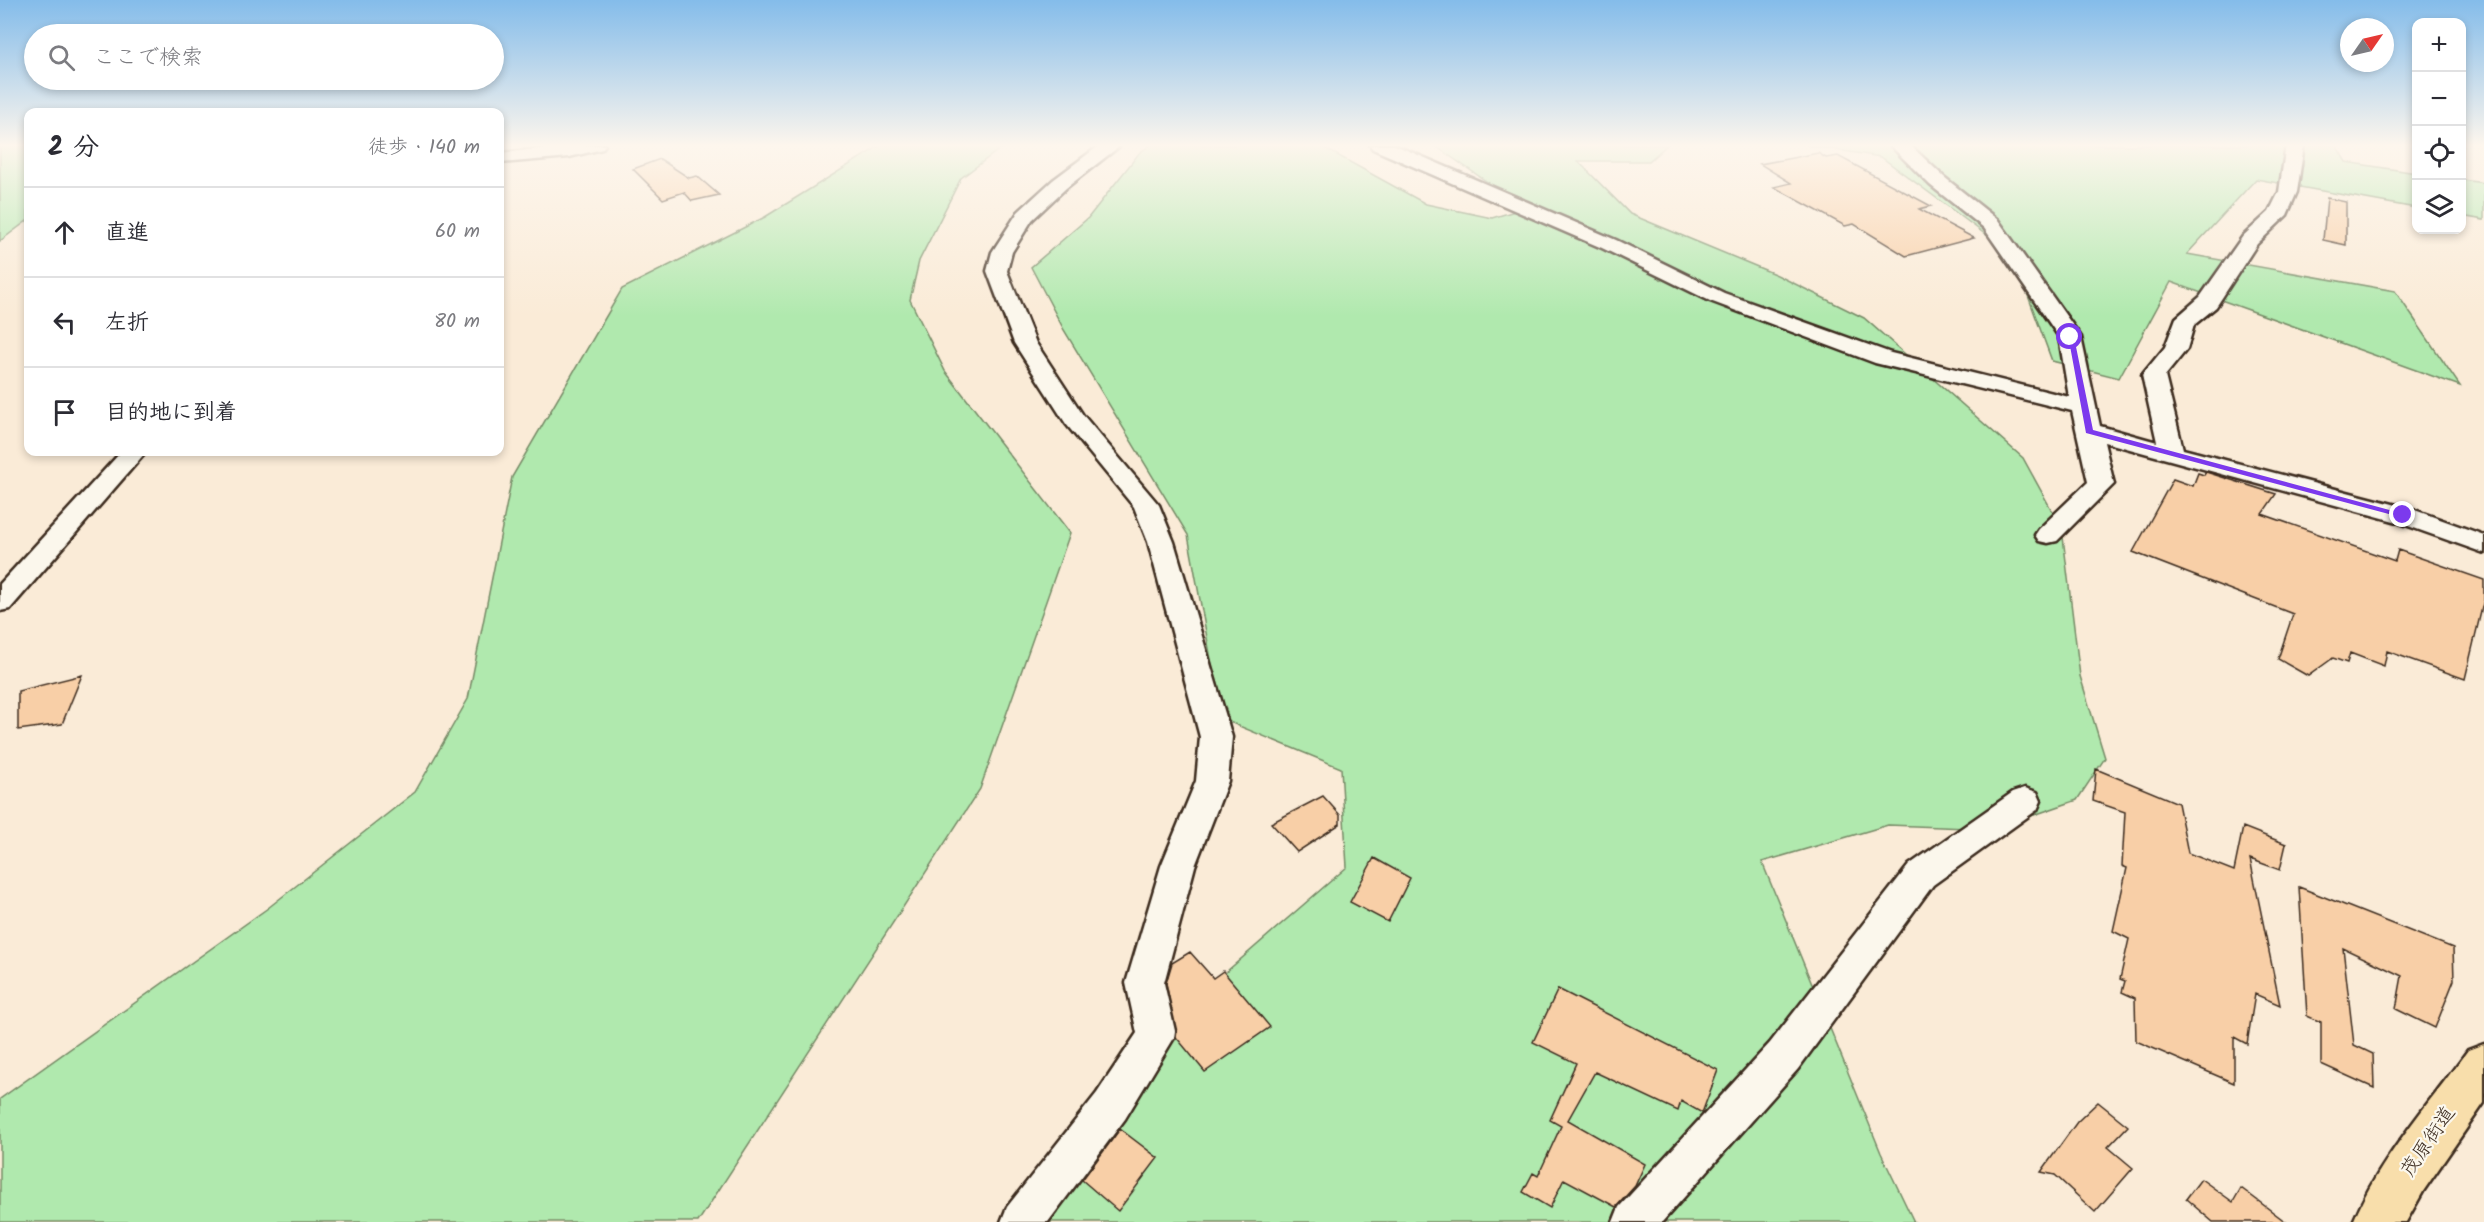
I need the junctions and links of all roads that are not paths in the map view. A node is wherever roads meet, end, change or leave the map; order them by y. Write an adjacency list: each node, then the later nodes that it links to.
1 (1040, 202): 13 (street)
2 (1511, 202): 5 (street)
3 (1963, 202): 5 (street)
4 (2283, 202): 6 (street)
5 (2086, 419): 6 (street); 8 (street)
6 (2172, 453): 9 (street)
7 (130, 456): 10 (street)
8 (2048, 535)
9 (2484, 544)
10 (0, 602)
11 (2025, 801): 14 (street)
12 (2484, 1065): 15 (main road, 茂原街道)
13 (1022, 1222)
14 (1634, 1222)
15 (2378, 1222)

